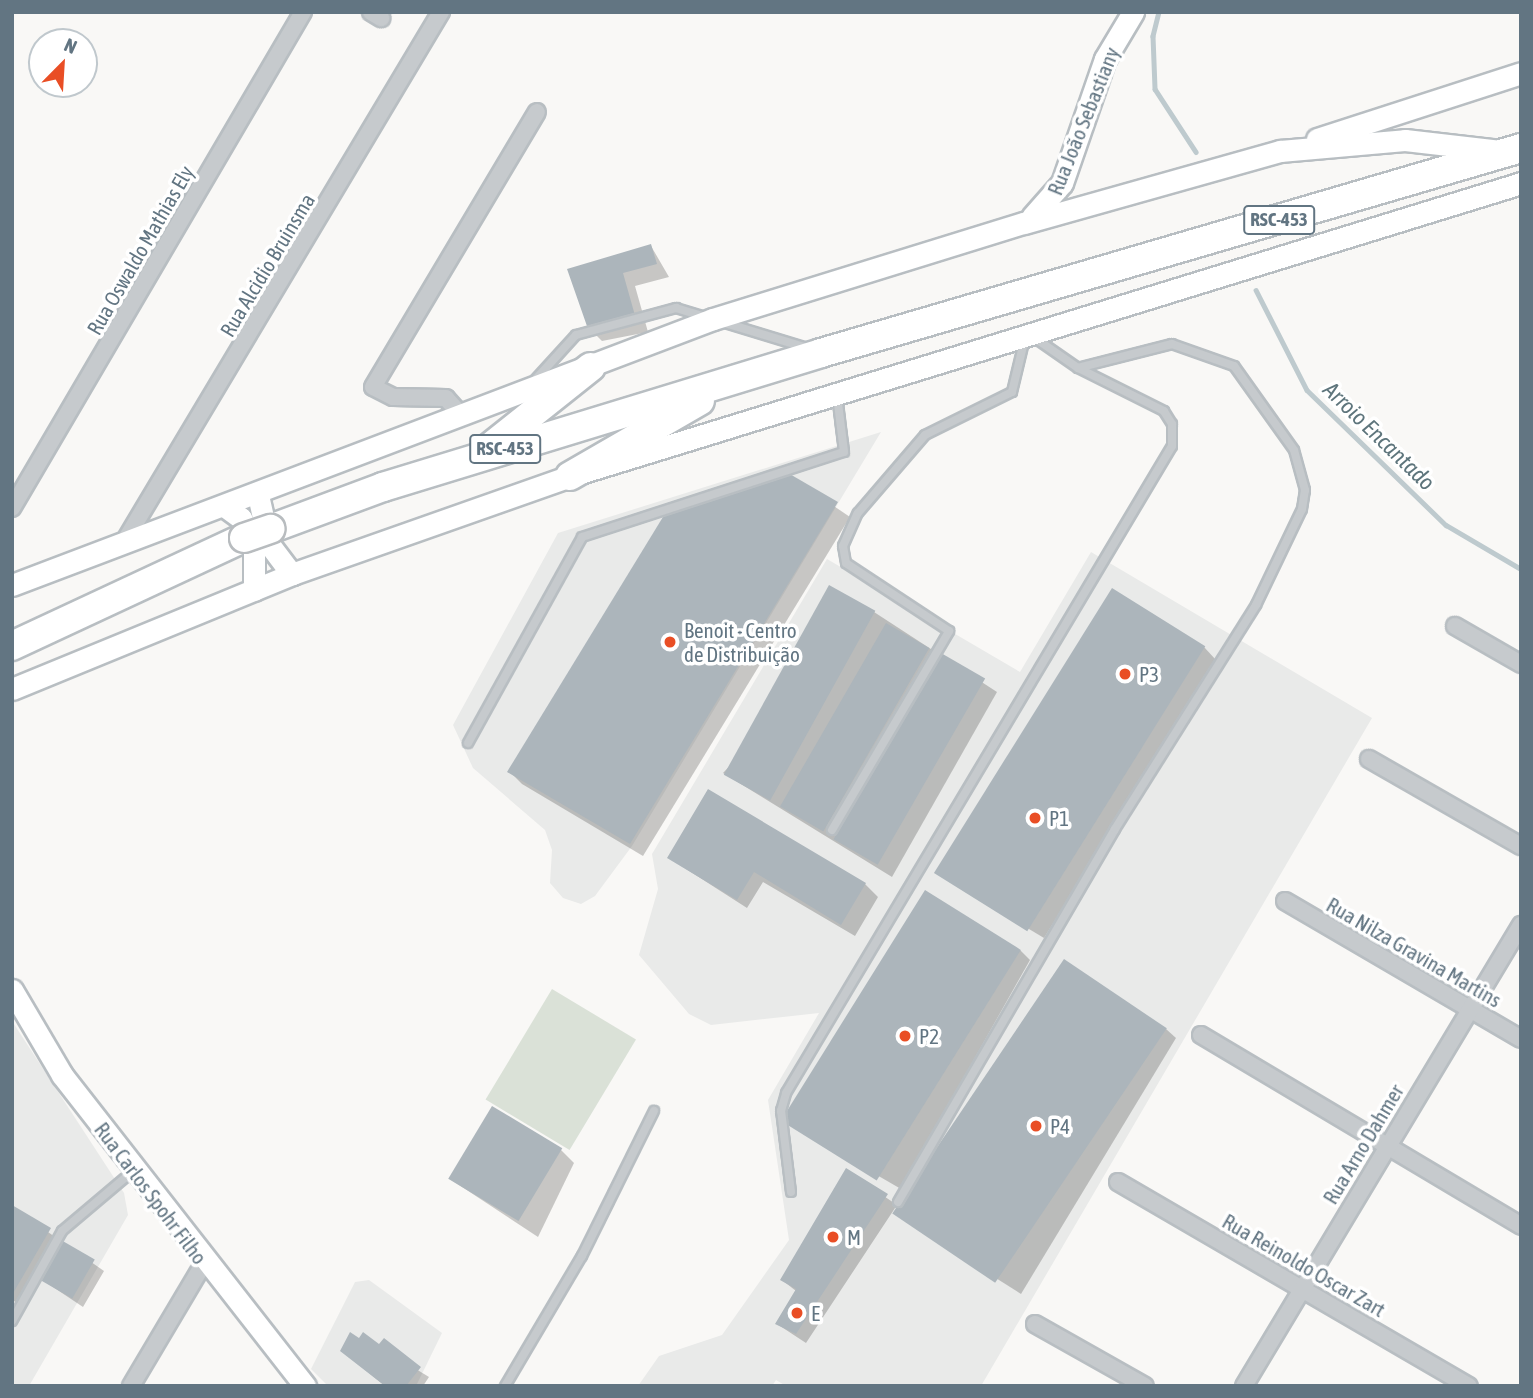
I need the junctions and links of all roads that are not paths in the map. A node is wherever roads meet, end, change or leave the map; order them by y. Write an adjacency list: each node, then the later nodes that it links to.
1 (303, 12): 22 (street, Rua Oswaldo Mathias Ely)
2 (441, 12): 24 (street, Rua Alcidio Bruinsma)
3 (1133, 12): 9 (main road, Rua João Sebastiany)
4 (1521, 73): 7 (main road)
5 (537, 112): 18 (street)
6 (1515, 150): 7 (main road); 12 (highway, RSC-453)
7 (1280, 151): 9 (main road)
8 (1521, 183): 11 (main road)
9 (1024, 223): 10 (main road)
10 (713, 320): 12 (lane); 13 (main road); 17 (lane)
11 (1027, 332): 14 (lane); 16 (main road); 34 (lane)
12 (821, 353): 15 (highway, RSC-453)
13 (591, 367): 17 (main road); 19 (highway)
14 (1078, 369): 46 (lane); 47 (lane)
15 (732, 381): 19 (highway, RSC-453); 20 (highway, RSC-453)
16 (836, 392): 20 (main road); 32 (lane)
17 (524, 393): 18 (main road)
18 (462, 416): 21 (main road)
19 (477, 458): 29 (highway, RSC-453)
20 (570, 476): 25 (main road)
21 (258, 495): 23 (main road); 25 (main road)
22 (12, 508)
23 (227, 508): 24 (main road); 27 (main road)
24 (127, 537): 26 (main road)
25 (292, 574): 27 (main road)
26 (12, 584)
27 (254, 590): 31 (main road)
28 (1455, 626): 30 (street)
29 (12, 646)
30 (1521, 664)
31 (12, 689)
32 (468, 743)
33 (1368, 759): 35 (street)
34 (832, 830)
35 (1521, 846)
36 (1285, 901): 39 (street, Rua Nilza Gravina Martins)
37 (1521, 925): 39 (street, Rua Arno Dahmer)
38 (12, 990): 44 (main road, Rua Carlos Spohr Filho)
39 (1470, 1009): 41 (street, Rua Nilza Gravina Martins); 43 (street, Rua Arno Dahmer)
40 (1201, 1035): 43 (street)
41 (1521, 1039)
42 (654, 1111): 55 (lane)
43 (1387, 1145): 48 (street); 50 (street, Rua Arno Dahmer)
44 (134, 1170): 49 (main road, Rua Carlos Spohr Filho); 51 (lane)
45 (1118, 1182): 50 (street, Rua Reinoldo Oscar Zart)
46 (790, 1192)
47 (898, 1202)
48 (1521, 1226)
49 (204, 1264): 53 (street); 54 (main road, Rua Carlos Spohr Filho)
50 (1302, 1287): 57 (street, Rua Arno Dahmer); 58 (street, Rua Reinoldo Oscar Zart)
51 (12, 1321)
52 (1035, 1324): 56 (street)
53 (131, 1386)
54 (305, 1386)
55 (505, 1386)
56 (1145, 1386)
57 (1244, 1386)
58 (1469, 1386)

